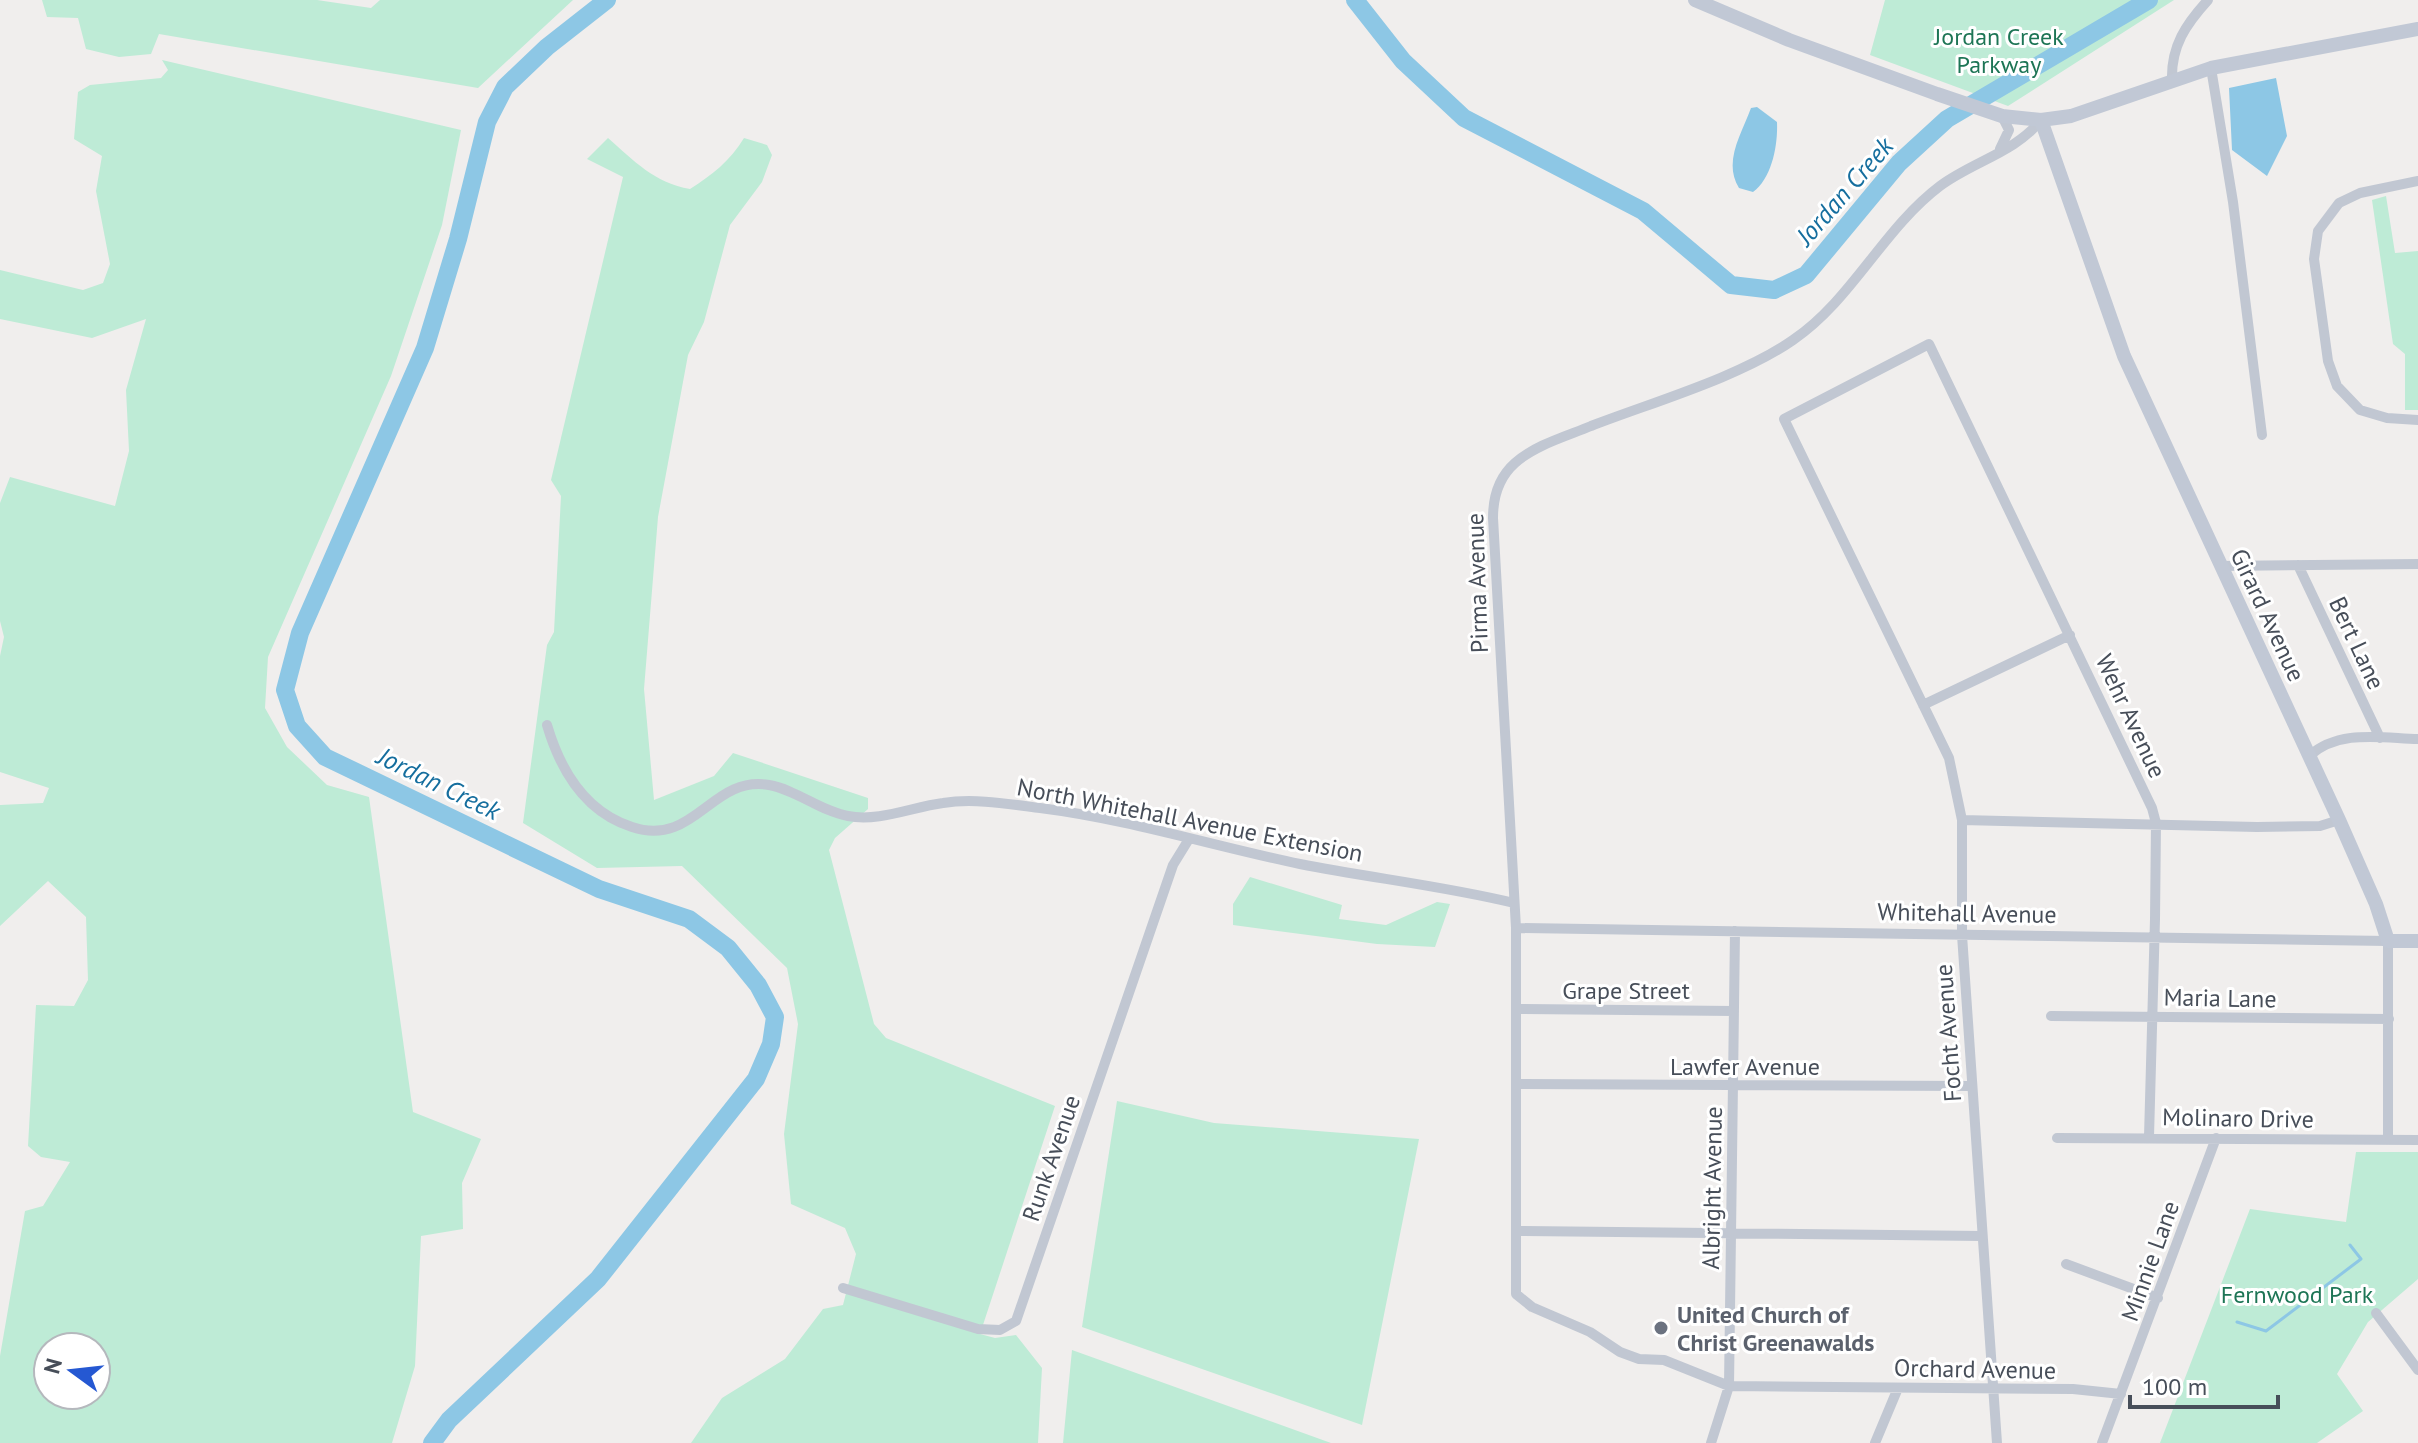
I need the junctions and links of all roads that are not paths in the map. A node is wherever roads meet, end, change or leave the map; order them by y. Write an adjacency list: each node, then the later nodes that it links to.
1 (1695, 0): 6 (street)
2 (2208, 0): 5 (street)
3 (2418, 29): 4 (street)
4 (2211, 68): 5 (street); 12 (street)
5 (2172, 80): 7 (street)
6 (2002, 116): 7 (street); 8 (street)
7 (2041, 120): 8 (street, Pirma Avenue); 15 (street, Girard Avenue)
8 (1999, 151): 26 (street, Pirma Avenue)
9 (2418, 181): 11 (street)
10 (1784, 419): 16 (street, Wehr Avenue); 17 (street, Focht Avenue)
11 (2418, 420)
12 (2262, 435)
13 (2418, 564): 14 (street)
14 (2298, 565): 15 (street); 19 (street, Bert Lane)
15 (2221, 566): 21 (street, Girard Avenue)
16 (2070, 635): 17 (street); 24 (street, Wehr Avenue)
17 (1923, 705): 22 (street, Focht Avenue)
18 (547, 725): 25 (street, North Whitehall Avenue Extension)
19 (2380, 738): 20 (street); 21 (street)
20 (2418, 739)
21 (2309, 756): 23 (street, Girard Avenue)
22 (1962, 820): 24 (street); 29 (street, Focht Avenue)
23 (2339, 820): 24 (street); 31 (street, Girard Avenue)
24 (2156, 823): 30 (street, Wehr Avenue)
25 (1189, 839): 26 (street, North Whitehall Avenue Extension); 50 (street, Runk Avenue)
26 (1514, 903): 27 (street, Pirma Avenue)
27 (1516, 928): 28 (street, Whitehall Avenue); 33 (street, Pirma Avenue)
28 (1735, 931): 29 (street, Whitehall Avenue); 34 (street, Albright Avenue)
29 (1962, 935): 30 (street, Whitehall Avenue); 40 (street, Focht Avenue)
30 (2154, 937): 31 (street, Whitehall Avenue); 36 (street, Wehr Avenue)
31 (2388, 941): 32 (street, Whitehall Avenue); 37 (street, Girard Avenue)
32 (2418, 941)
33 (1518, 1009): 34 (street, Grape Street); 38 (street, Pirma Avenue)
34 (1734, 1011): 39 (street, Albright Avenue)
35 (2051, 1016): 36 (street, Maria Lane)
36 (2151, 1017): 37 (street, Maria Lane); 41 (street, Wehr Avenue)
37 (2389, 1019): 44 (street, Girard Avenue)
38 (1518, 1084): 39 (street, Lawfer Avenue); 46 (street, Pirma Avenue)
39 (1734, 1086): 40 (street, Lawfer Avenue); 47 (street, Albright Avenue)
40 (1972, 1086): 48 (street, Focht Avenue)
41 (2149, 1137): 42 (street, Molinaro Drive); 43 (street, Molinaro Drive)
42 (2057, 1138)
43 (2216, 1138): 44 (street, Molinaro Drive); 52 (street, Minnie Lane)
44 (2388, 1140): 45 (street, Molinaro Drive)
45 (2418, 1140)
46 (1516, 1231): 47 (street); 51 (street, Pirma Avenue)
47 (1731, 1234): 48 (street); 55 (street, Albright Avenue)
48 (1982, 1236): 57 (street, Focht Avenue)
49 (2066, 1264): 52 (street)
50 (843, 1288)
51 (1516, 1294): 55 (street, Orchard Avenue)
52 (2158, 1298): 58 (street, Minnie Lane)
53 (2376, 1313): 54 (street)
54 (2418, 1370)
55 (1729, 1386): 56 (street, Orchard Avenue); 59 (street, Albright Avenue)
56 (1898, 1388): 57 (street, Orchard Avenue); 60 (street)
57 (1992, 1389): 58 (street, Orchard Avenue); 61 (street, Focht Avenue)
58 (2121, 1394): 62 (street, Minnie Lane)
59 (1711, 1443)
60 (1875, 1443)
61 (1997, 1443)
62 (2102, 1443)

